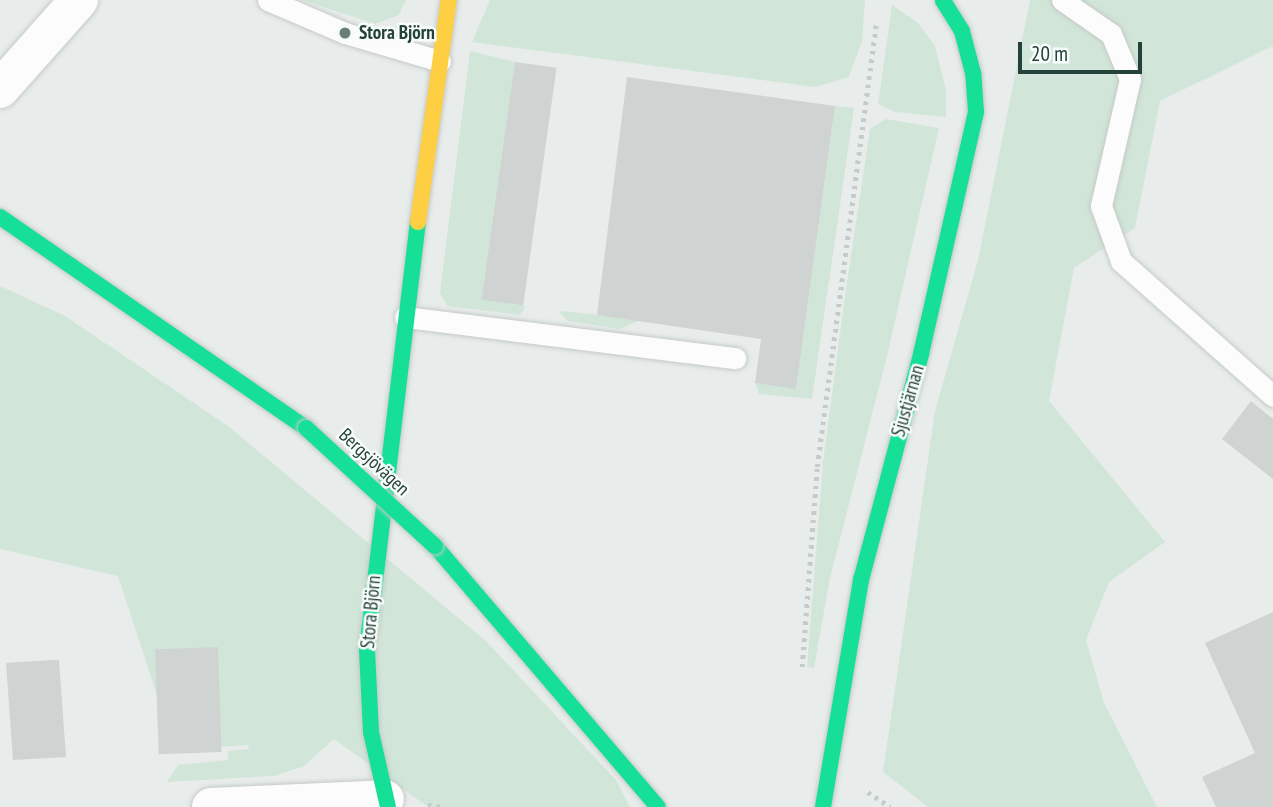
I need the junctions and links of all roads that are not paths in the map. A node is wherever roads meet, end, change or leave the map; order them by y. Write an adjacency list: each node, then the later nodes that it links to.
1 (79, 0): 7 (street)
2 (268, 0): 6 (lane)
3 (449, 0): 6 (street, Stora Björn)
4 (943, 0): 15 (street, Sjustjärnan)
5 (1062, 0): 11 (lane)
6 (440, 61): 9 (street, Stora Björn)
7 (0, 89)
8 (0, 217): 14 (street, Bergsjövägen, bridge)
9 (405, 317): 10 (lane); 12 (street, Stora Björn)
10 (735, 358)
11 (1273, 396)
12 (387, 803): 13 (street)
13 (211, 807)
14 (658, 807)
15 (823, 807)

